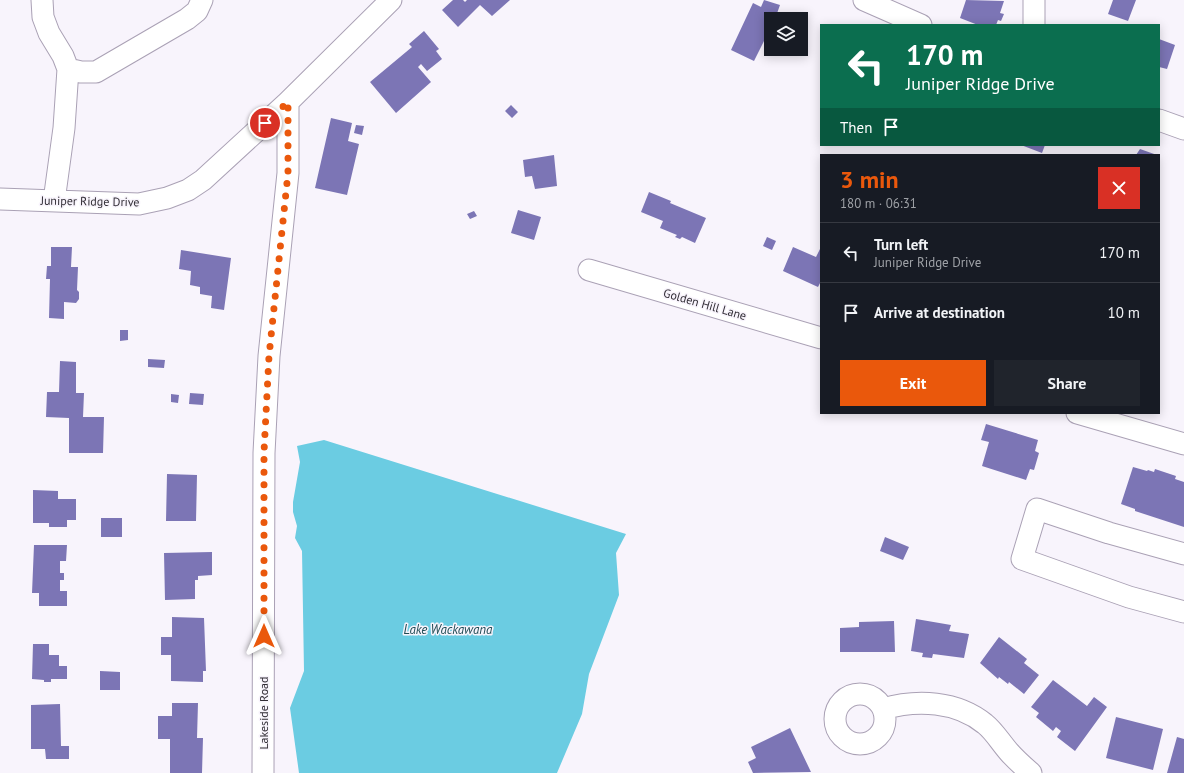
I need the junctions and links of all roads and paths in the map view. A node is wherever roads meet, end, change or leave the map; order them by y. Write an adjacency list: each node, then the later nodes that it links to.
1 (42, 0): 8 (street)
2 (202, 0): 8 (street)
3 (391, 0): 9 (street, Juniper Ridge Drive)
4 (864, 0): 6 (street)
5 (1034, 0): 7 (street)
6 (919, 24)
7 (1034, 24)
8 (68, 69): 13 (street)
9 (288, 102): 13 (street, Juniper Ridge Drive); 21 (street, Lakeside Road)
10 (1160, 120): 11 (street)
11 (1184, 129)
12 (0, 198): 13 (street, Juniper Ridge Drive)
13 (54, 201)
14 (589, 270): 15 (street, Golden Hill Lane)
15 (820, 338)
16 (1080, 414): 17 (street)
17 (1184, 444)
18 (1184, 554): 19 (street)
19 (1184, 612)
20 (883, 709): 22 (street)
21 (263, 773)
22 (1032, 773)

